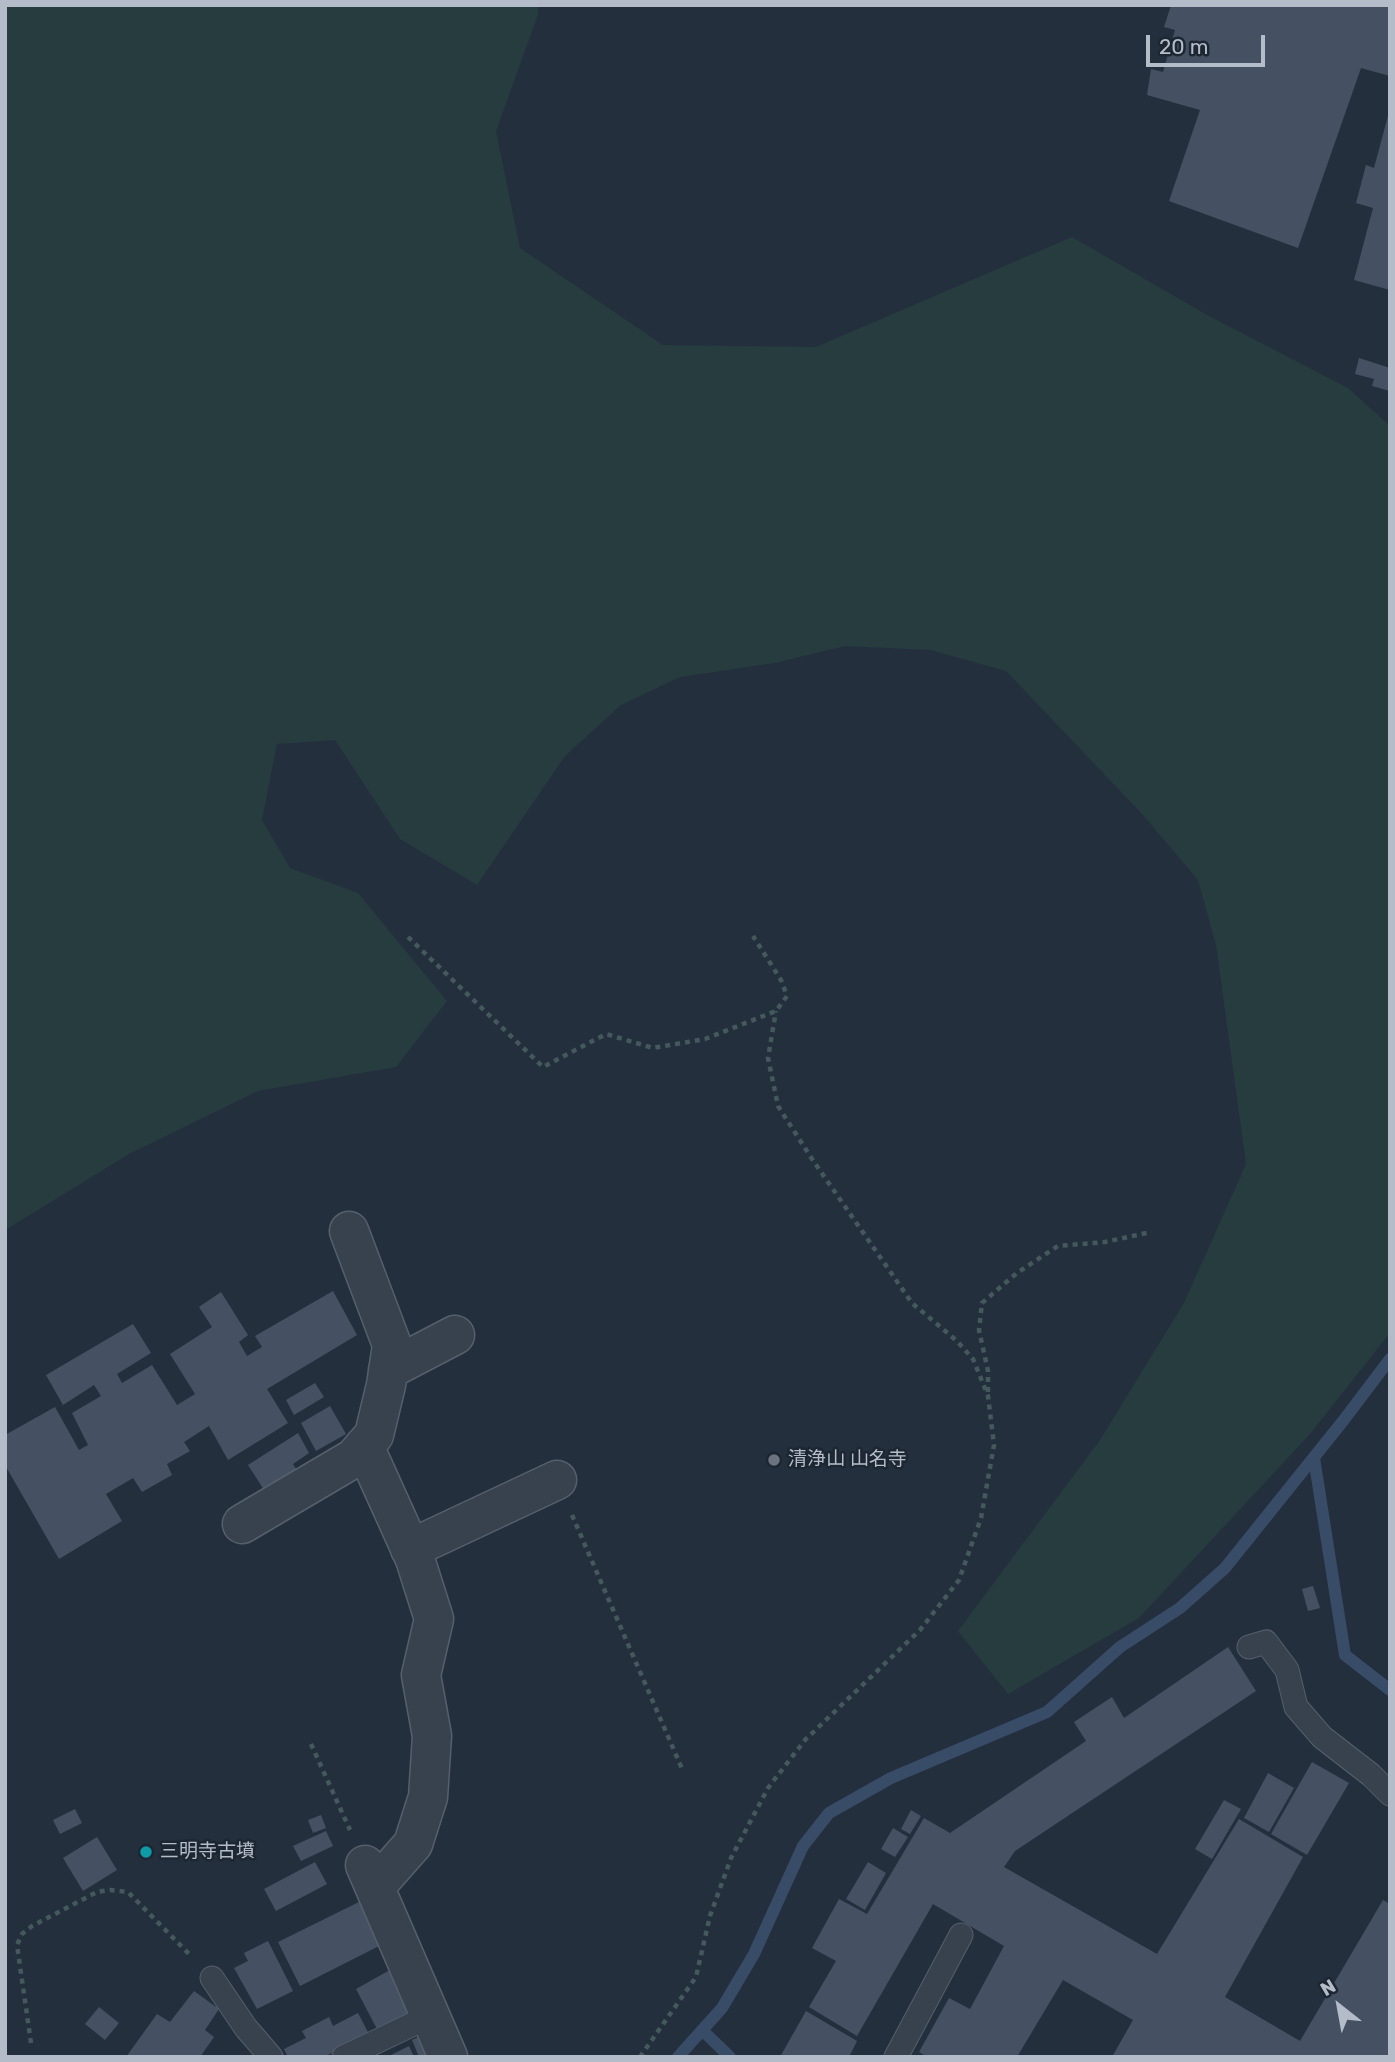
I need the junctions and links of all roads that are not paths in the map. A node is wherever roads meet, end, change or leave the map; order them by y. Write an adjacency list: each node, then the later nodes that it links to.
1 (349, 1231): 3 (street)
2 (455, 1335): 3 (street)
3 (388, 1370): 4 (street)
4 (364, 1447): 6 (street); 7 (street)
5 (556, 1480): 7 (street)
6 (242, 1524)
7 (410, 1549): 12 (street)
8 (1249, 1647): 9 (lane)
9 (1390, 1794)
10 (961, 1935): 16 (lane)
11 (212, 1979): 13 (lane)
12 (429, 2016): 14 (lane); 15 (street)
13 (271, 2057)
14 (344, 2057)
15 (447, 2057)
16 (896, 2057)

